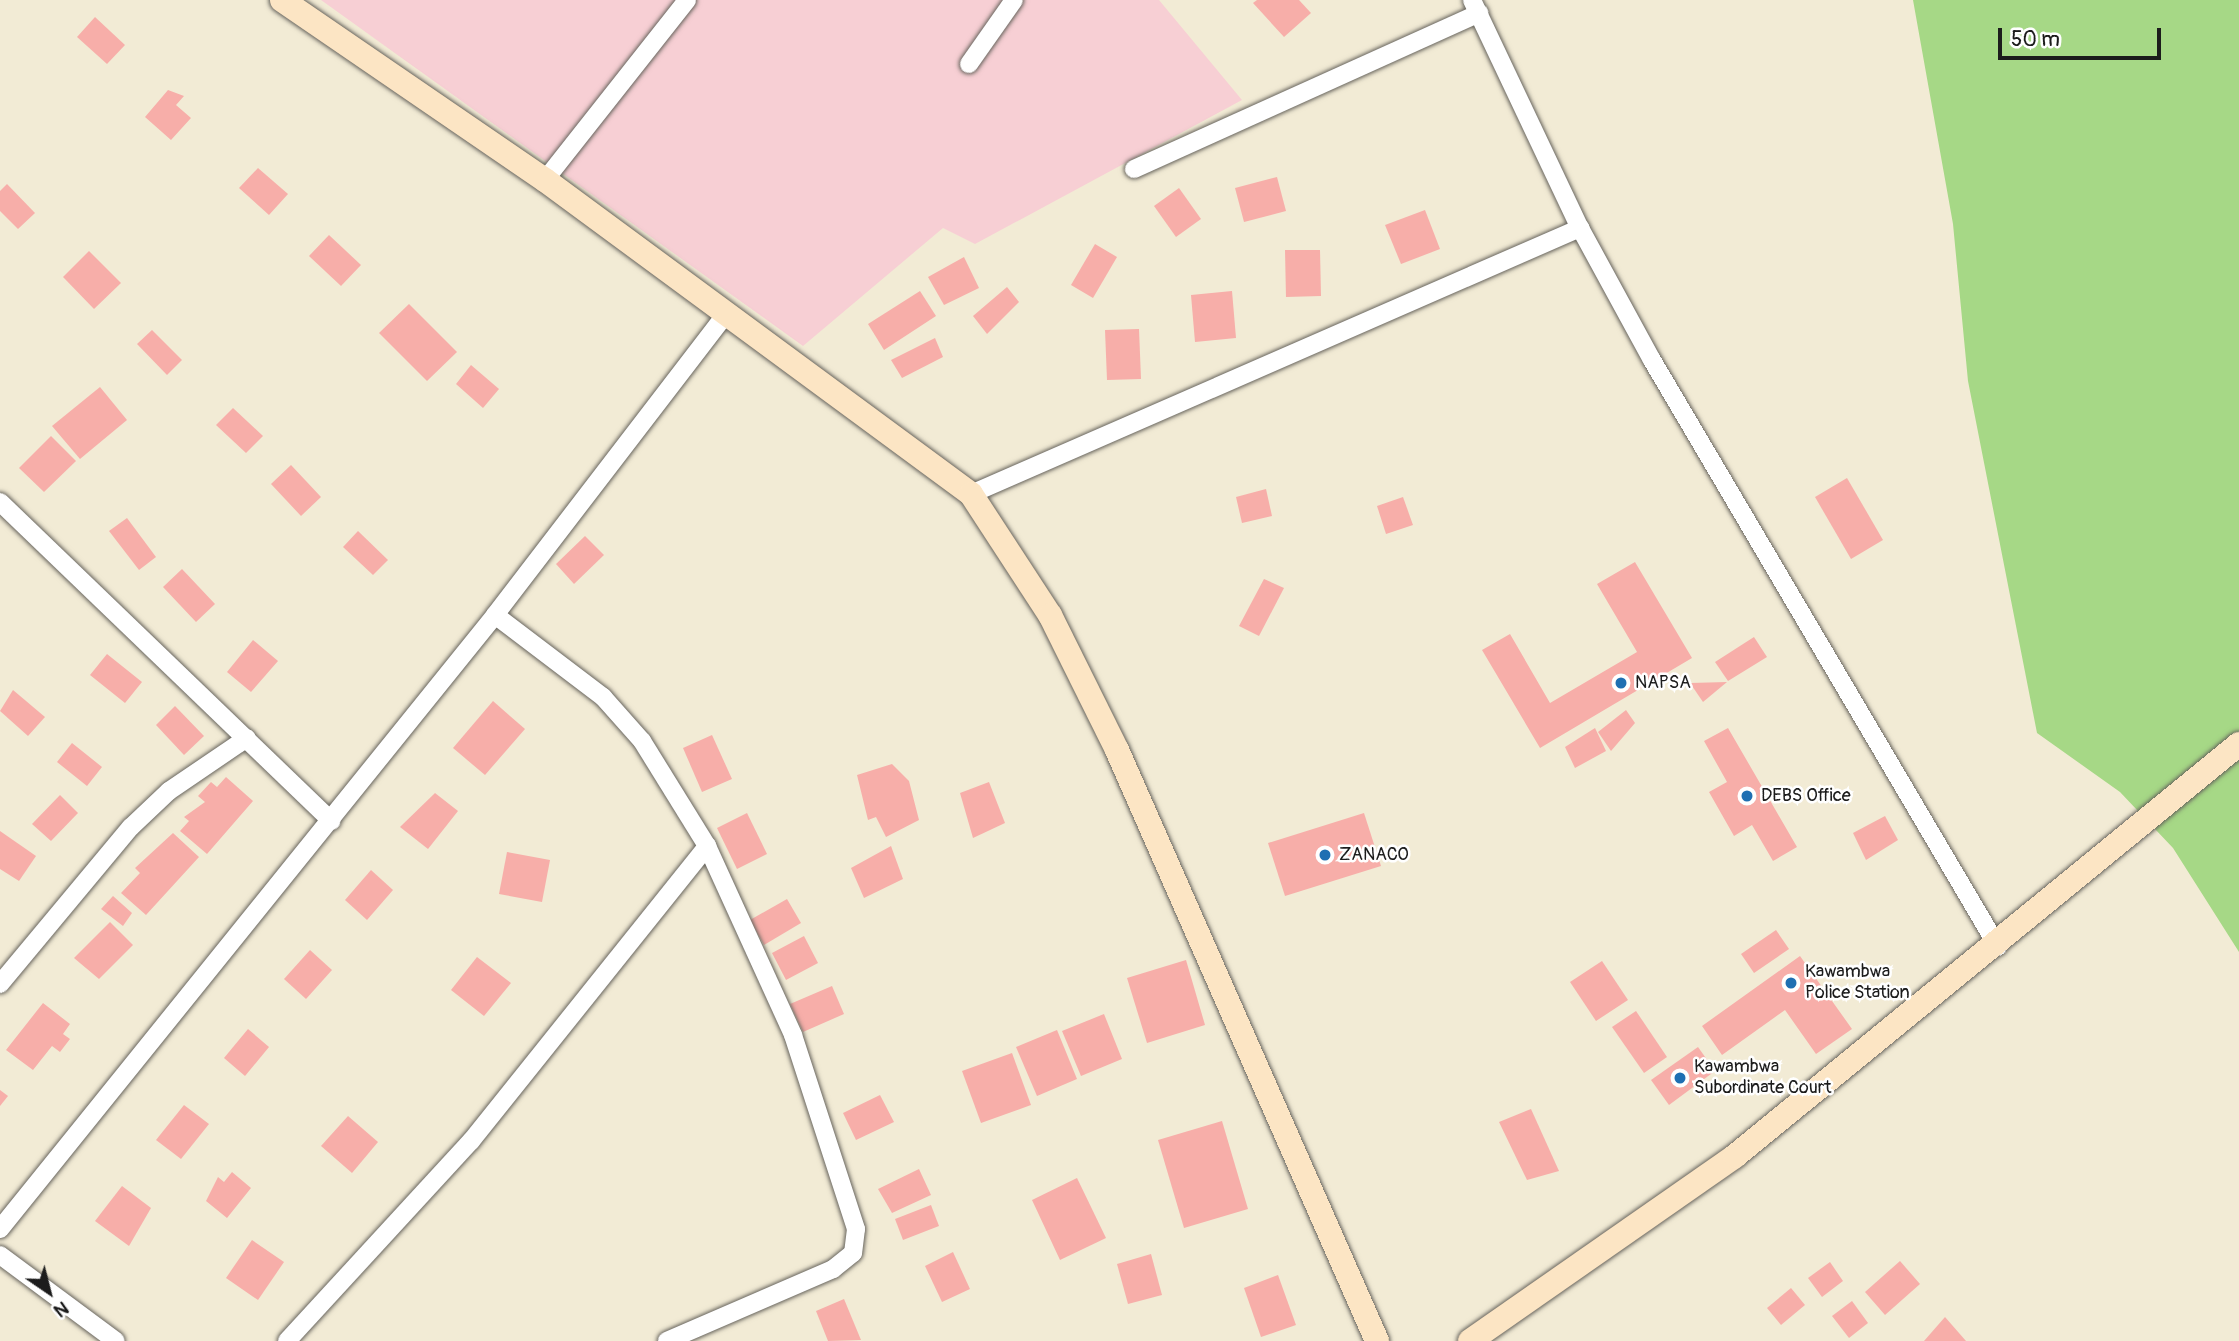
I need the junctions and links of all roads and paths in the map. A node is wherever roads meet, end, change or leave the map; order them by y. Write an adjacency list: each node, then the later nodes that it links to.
1 (282, 0): 7 (main road)
2 (687, 0): 7 (street)
3 (1014, 0): 5 (street)
4 (1476, 7): 6 (street); 8 (street)
5 (969, 64)
6 (1134, 169)
7 (545, 180): 9 (main road)
8 (1580, 228): 10 (street); 17 (street)
9 (726, 314): 10 (main road); 12 (street)
10 (971, 494): 24 (main road)
11 (0, 502): 13 (street)
12 (495, 615): 15 (street); 16 (street)
13 (247, 738): 15 (street); 18 (street)
14 (2239, 744): 17 (main road)
15 (332, 821): 19 (street)
16 (707, 846): 22 (street); 23 (street)
17 (1998, 947): 25 (main road)
18 (0, 984)
19 (0, 1229)
20 (0, 1255): 21 (street)
21 (116, 1341)
22 (287, 1341)
23 (667, 1341)
24 (1377, 1341)
25 (1470, 1341)

